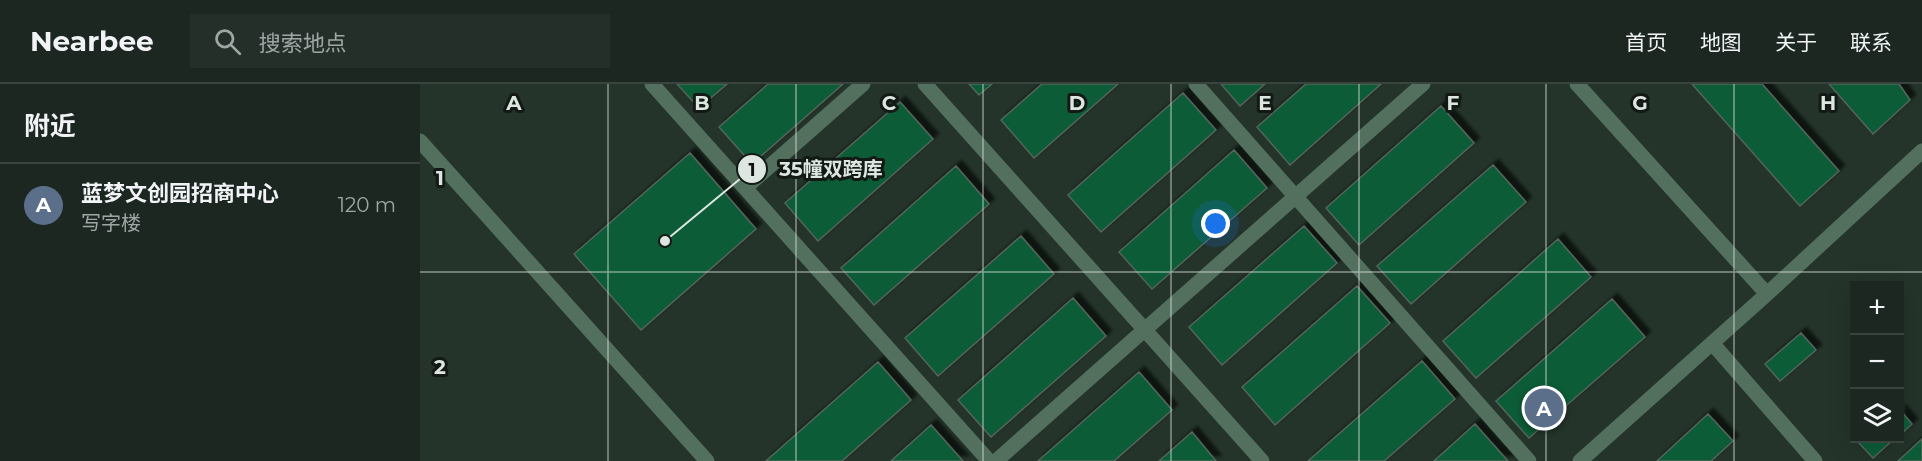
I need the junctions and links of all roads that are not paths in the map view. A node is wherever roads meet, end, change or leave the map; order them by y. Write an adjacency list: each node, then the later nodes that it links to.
1 (652, 84): 9 (street)
2 (863, 84): 9 (street)
3 (925, 84): 12 (street)
4 (1196, 84): 10 (street)
5 (1423, 84): 10 (street)
6 (1576, 84): 11 (street)
7 (420, 141): 14 (street)
8 (1922, 151): 11 (street)
9 (746, 187): 15 (street)
10 (1294, 196): 12 (street); 18 (street)
11 (1767, 294): 13 (street)
12 (1145, 330): 16 (street); 17 (street)
13 (1712, 343): 19 (street); 20 (street)
14 (707, 461)
15 (989, 461)
16 (996, 461)
17 (1262, 461)
18 (1529, 461)
19 (1580, 461)
20 (1815, 461)

